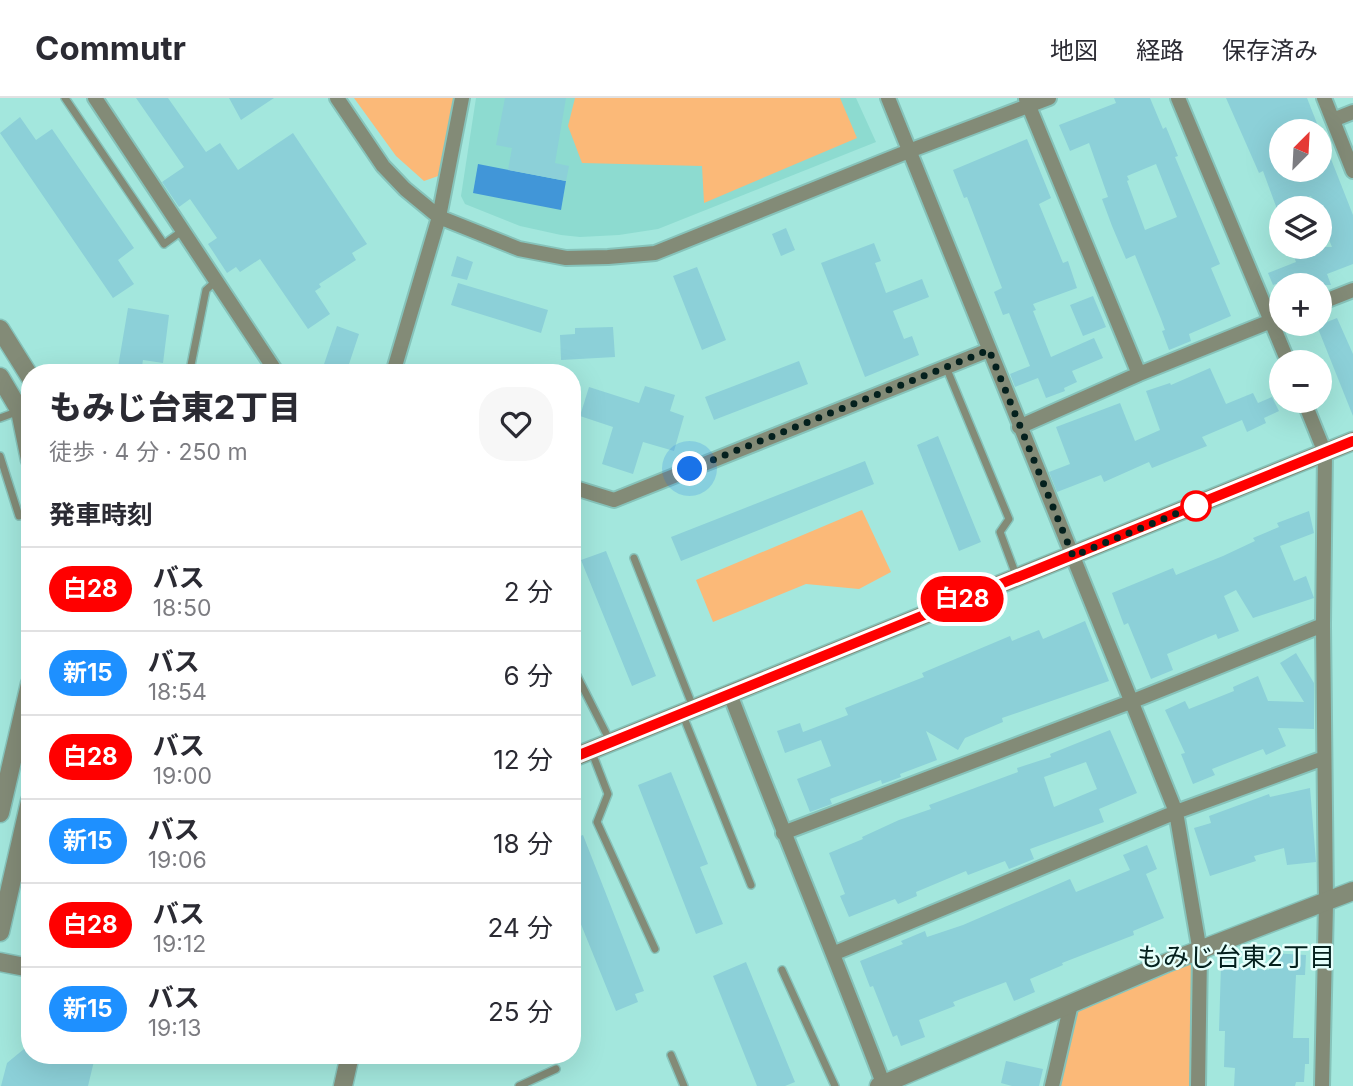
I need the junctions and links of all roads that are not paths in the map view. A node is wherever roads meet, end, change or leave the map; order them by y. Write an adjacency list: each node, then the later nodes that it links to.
1 (65, 98): 15 (lane)
2 (94, 98): 15 (street)
3 (337, 98): 14 (street)
4 (462, 98): 14 (street)
5 (888, 98): 12 (street)
6 (1049, 98): 9 (street)
7 (1178, 98): 19 (street)
8 (1324, 98): 11 (street)
9 (1027, 102): 12 (street); 28 (street)
10 (1353, 113): 11 (street)
11 (1333, 120): 13 (street)
12 (909, 151): 14 (street); 22 (street)
13 (1353, 171)
14 (439, 217): 26 (street)
15 (183, 231): 16 (street)
16 (216, 281): 24 (lane); 25 (street)
17 (1353, 290): 18 (street)
18 (1332, 298)
19 (1269, 303)
20 (1269, 322): 28 (street)
21 (0, 329): 23 (street)
22 (989, 350): 27 (street); 34 (street)
23 (22, 364)
24 (191, 364)
25 (271, 364)
26 (396, 364)
27 (946, 366): 38 (street); 42 (lane)
28 (1139, 374): 34 (street)
29 (0, 377): 30 (street)
30 (20, 411): 32 (street); 33 (lane)
31 (1309, 413): 36 (street)
32 (21, 416)
33 (0, 418)
34 (1019, 427): 40 (street)
35 (1353, 441): 36 (street)
36 (1325, 453): 40 (street); 43 (street)
37 (0, 456): 39 (lane)
38 (581, 490)
39 (21, 515)
40 (1073, 556): 42 (street); 46 (street)
41 (634, 558): 47 (lane)
42 (1017, 576): 45 (street)
43 (1324, 625): 46 (street); 52 (street)
44 (581, 684): 49 (lane)
45 (730, 694): 47 (street); 55 (street)
46 (1133, 701): 53 (street); 55 (street)
47 (688, 711): 49 (street); 57 (lane)
48 (21, 723): 54 (street)
49 (610, 741): 50 (street)
50 (590, 749): 51 (street); 61 (lane)
51 (581, 754)
52 (1324, 758): 53 (street); 59 (street)
53 (1177, 812): 62 (street); 63 (street)
54 (0, 813)
55 (783, 833): 63 (street)
56 (21, 840): 60 (street)
57 (751, 885)
58 (1353, 891): 59 (street)
59 (1326, 903): 62 (street); 78 (street)
60 (0, 932)
61 (655, 949)
62 (1200, 952): 67 (street); 77 (street)
63 (835, 953): 71 (street)
64 (0, 962): 65 (street)
65 (21, 966)
66 (782, 970): 75 (lane)
67 (1071, 1004): 71 (street); 76 (street)
68 (671, 1055): 74 (lane)
69 (348, 1064): 72 (street)
70 (556, 1069): 73 (lane)
71 (881, 1085)
72 (342, 1086)
73 (519, 1086)
74 (684, 1086)
75 (835, 1086)
76 (1052, 1086)
77 (1198, 1086)
78 (1322, 1086)

